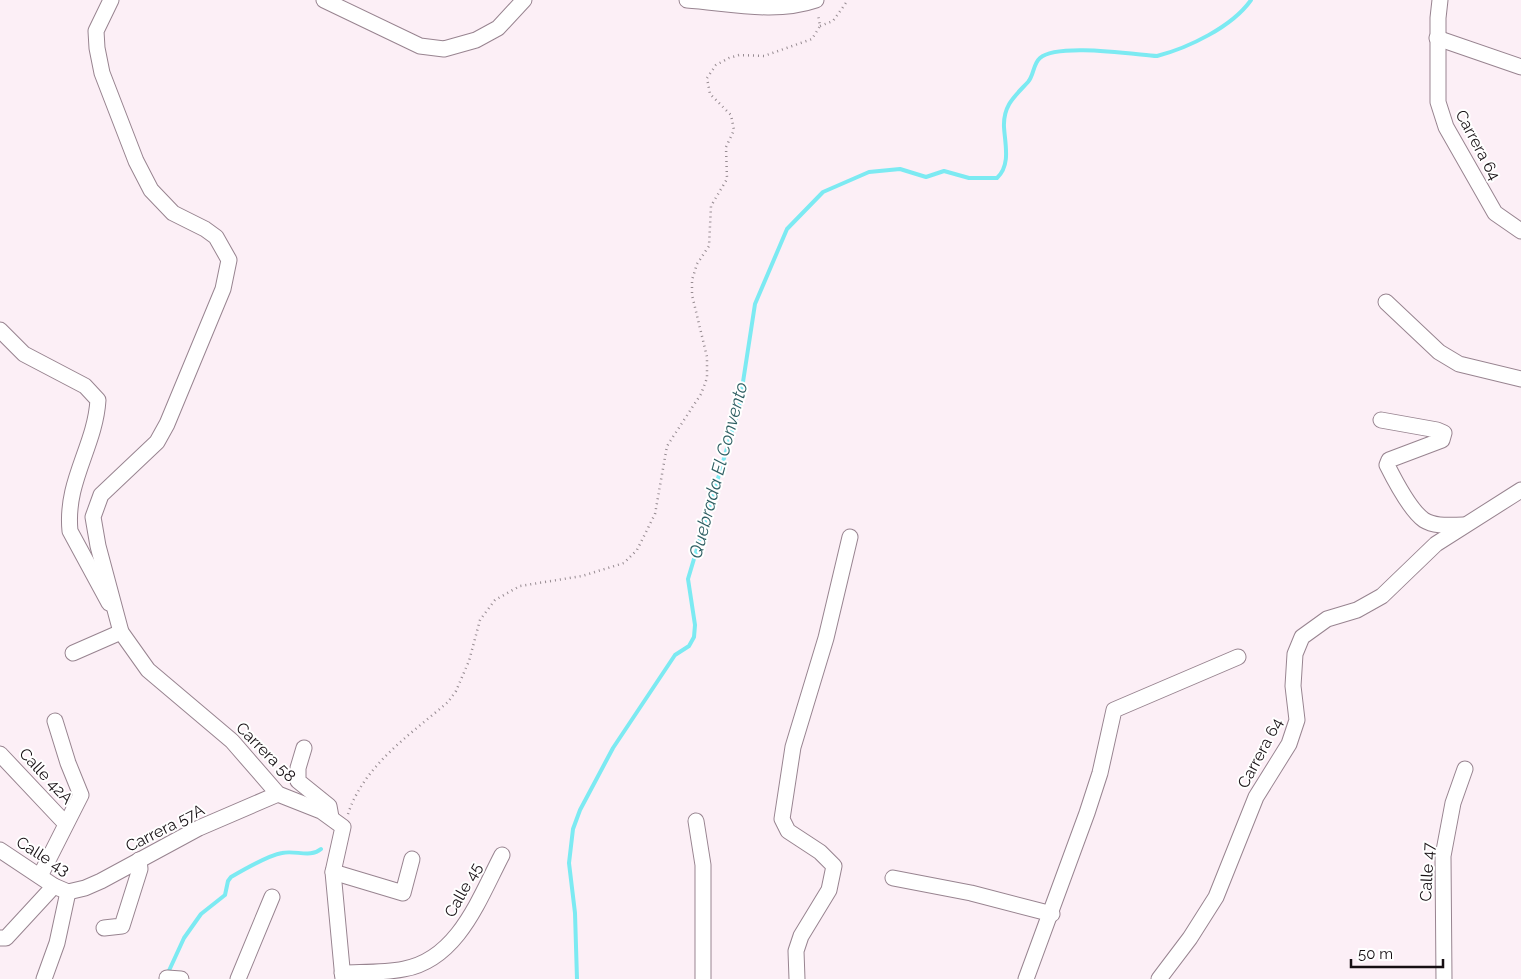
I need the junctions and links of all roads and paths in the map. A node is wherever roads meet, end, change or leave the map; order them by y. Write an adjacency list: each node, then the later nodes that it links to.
1 (111, 0): 19 (street, Carrera 58)
2 (324, 0): 3 (street)
3 (524, 0)
4 (688, 0): 7 (street)
5 (848, 0): 8 (path)
6 (1440, 0): 9 (street, Carrera 64)
7 (817, 4): 8 (path)
8 (820, 26): 30 (path)
9 (1438, 38): 10 (street); 11 (street, Carrera 64)
10 (1521, 67)
11 (1521, 231)
12 (1386, 302): 14 (street)
13 (0, 330): 19 (street)
14 (1521, 379)
15 (1381, 420): 17 (street)
16 (1521, 490): 17 (street, Carrera 64)
17 (1463, 525): 49 (street, Carrera 64)
18 (850, 537): 47 (street)
19 (117, 615): 20 (street, Carrera 58)
20 (121, 632): 21 (street); 27 (street, Carrera 58)
21 (73, 652)
22 (1238, 657): 40 (street)
23 (55, 721): 29 (street)
24 (304, 748): 30 (street)
25 (0, 754): 29 (street, Calle 42A)
26 (1465, 769): 50 (street, Calle 47)
27 (278, 794): 30 (street, Carrera 58); 34 (street, Carrera 57A)
28 (696, 821): 46 (street)
29 (66, 823): 36 (street)
30 (337, 823): 35 (street)
31 (0, 850): 36 (street, Calle 43)
32 (502, 855): 43 (street, Calle 45)
33 (412, 859): 35 (street)
34 (139, 860): 38 (street, Carrera 57A); 41 (street)
35 (333, 872): 43 (street)
36 (40, 876): 38 (street, Calle 43)
37 (893, 878): 40 (street)
38 (61, 889): 42 (street); 44 (street)
39 (272, 897): 45 (street)
40 (1052, 914): 48 (street)
41 (104, 928)
42 (0, 938)
43 (342, 976)
44 (44, 979)
45 (238, 979)
46 (703, 979)
47 (797, 979)
48 (1026, 979)
49 (1159, 979)
50 (1444, 979)

